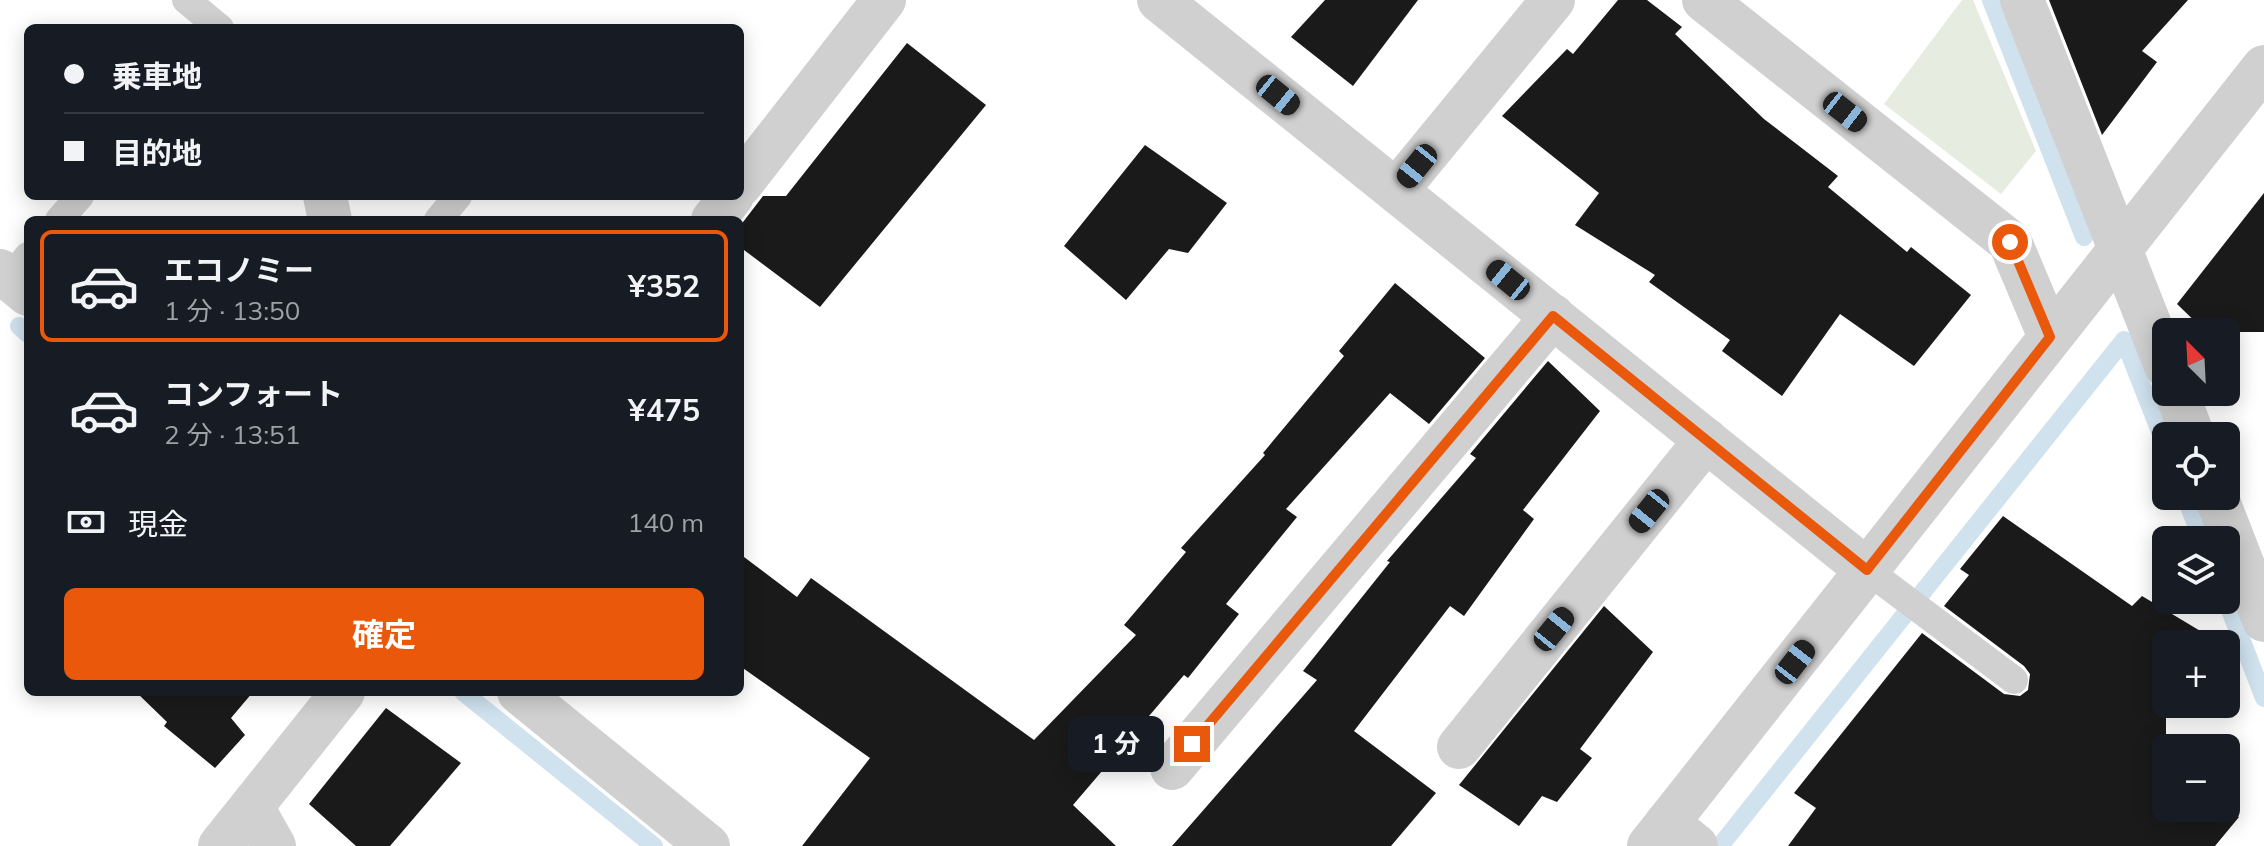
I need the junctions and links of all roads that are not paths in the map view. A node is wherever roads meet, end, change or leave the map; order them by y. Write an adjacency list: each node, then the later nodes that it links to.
1 (186, 0): 7 (lane)
2 (884, 0): 9 (street)
3 (1159, 0): 10 (street)
4 (1553, 0): 10 (street)
5 (1704, 0): 20 (street)
6 (2022, 0): 17 (street)
7 (215, 24)
8 (2264, 67): 17 (street)
9 (744, 180)
10 (1397, 190): 18 (street)
11 (76, 200): 14 (lane)
12 (455, 200): 15 (lane)
13 (729, 200): 16 (street)
14 (62, 216)
15 (441, 216)
16 (716, 216)
17 (2121, 249): 19 (street); 20 (street)
18 (1553, 316): 21 (street); 29 (street)
19 (2152, 330)
20 (2050, 337): 23 (street)
21 (1706, 440): 23 (street); 28 (street)
22 (2221, 510): 24 (street)
23 (1867, 570): 25 (lane); 31 (street)
24 (2264, 620)
25 (2014, 680)
26 (340, 696): 30 (street)
27 (524, 696): 34 (street)
28 (1459, 747)
29 (1172, 768)
30 (252, 807): 32 (street); 33 (street)
31 (1671, 838)
32 (220, 846)
33 (274, 846)
34 (708, 846)

